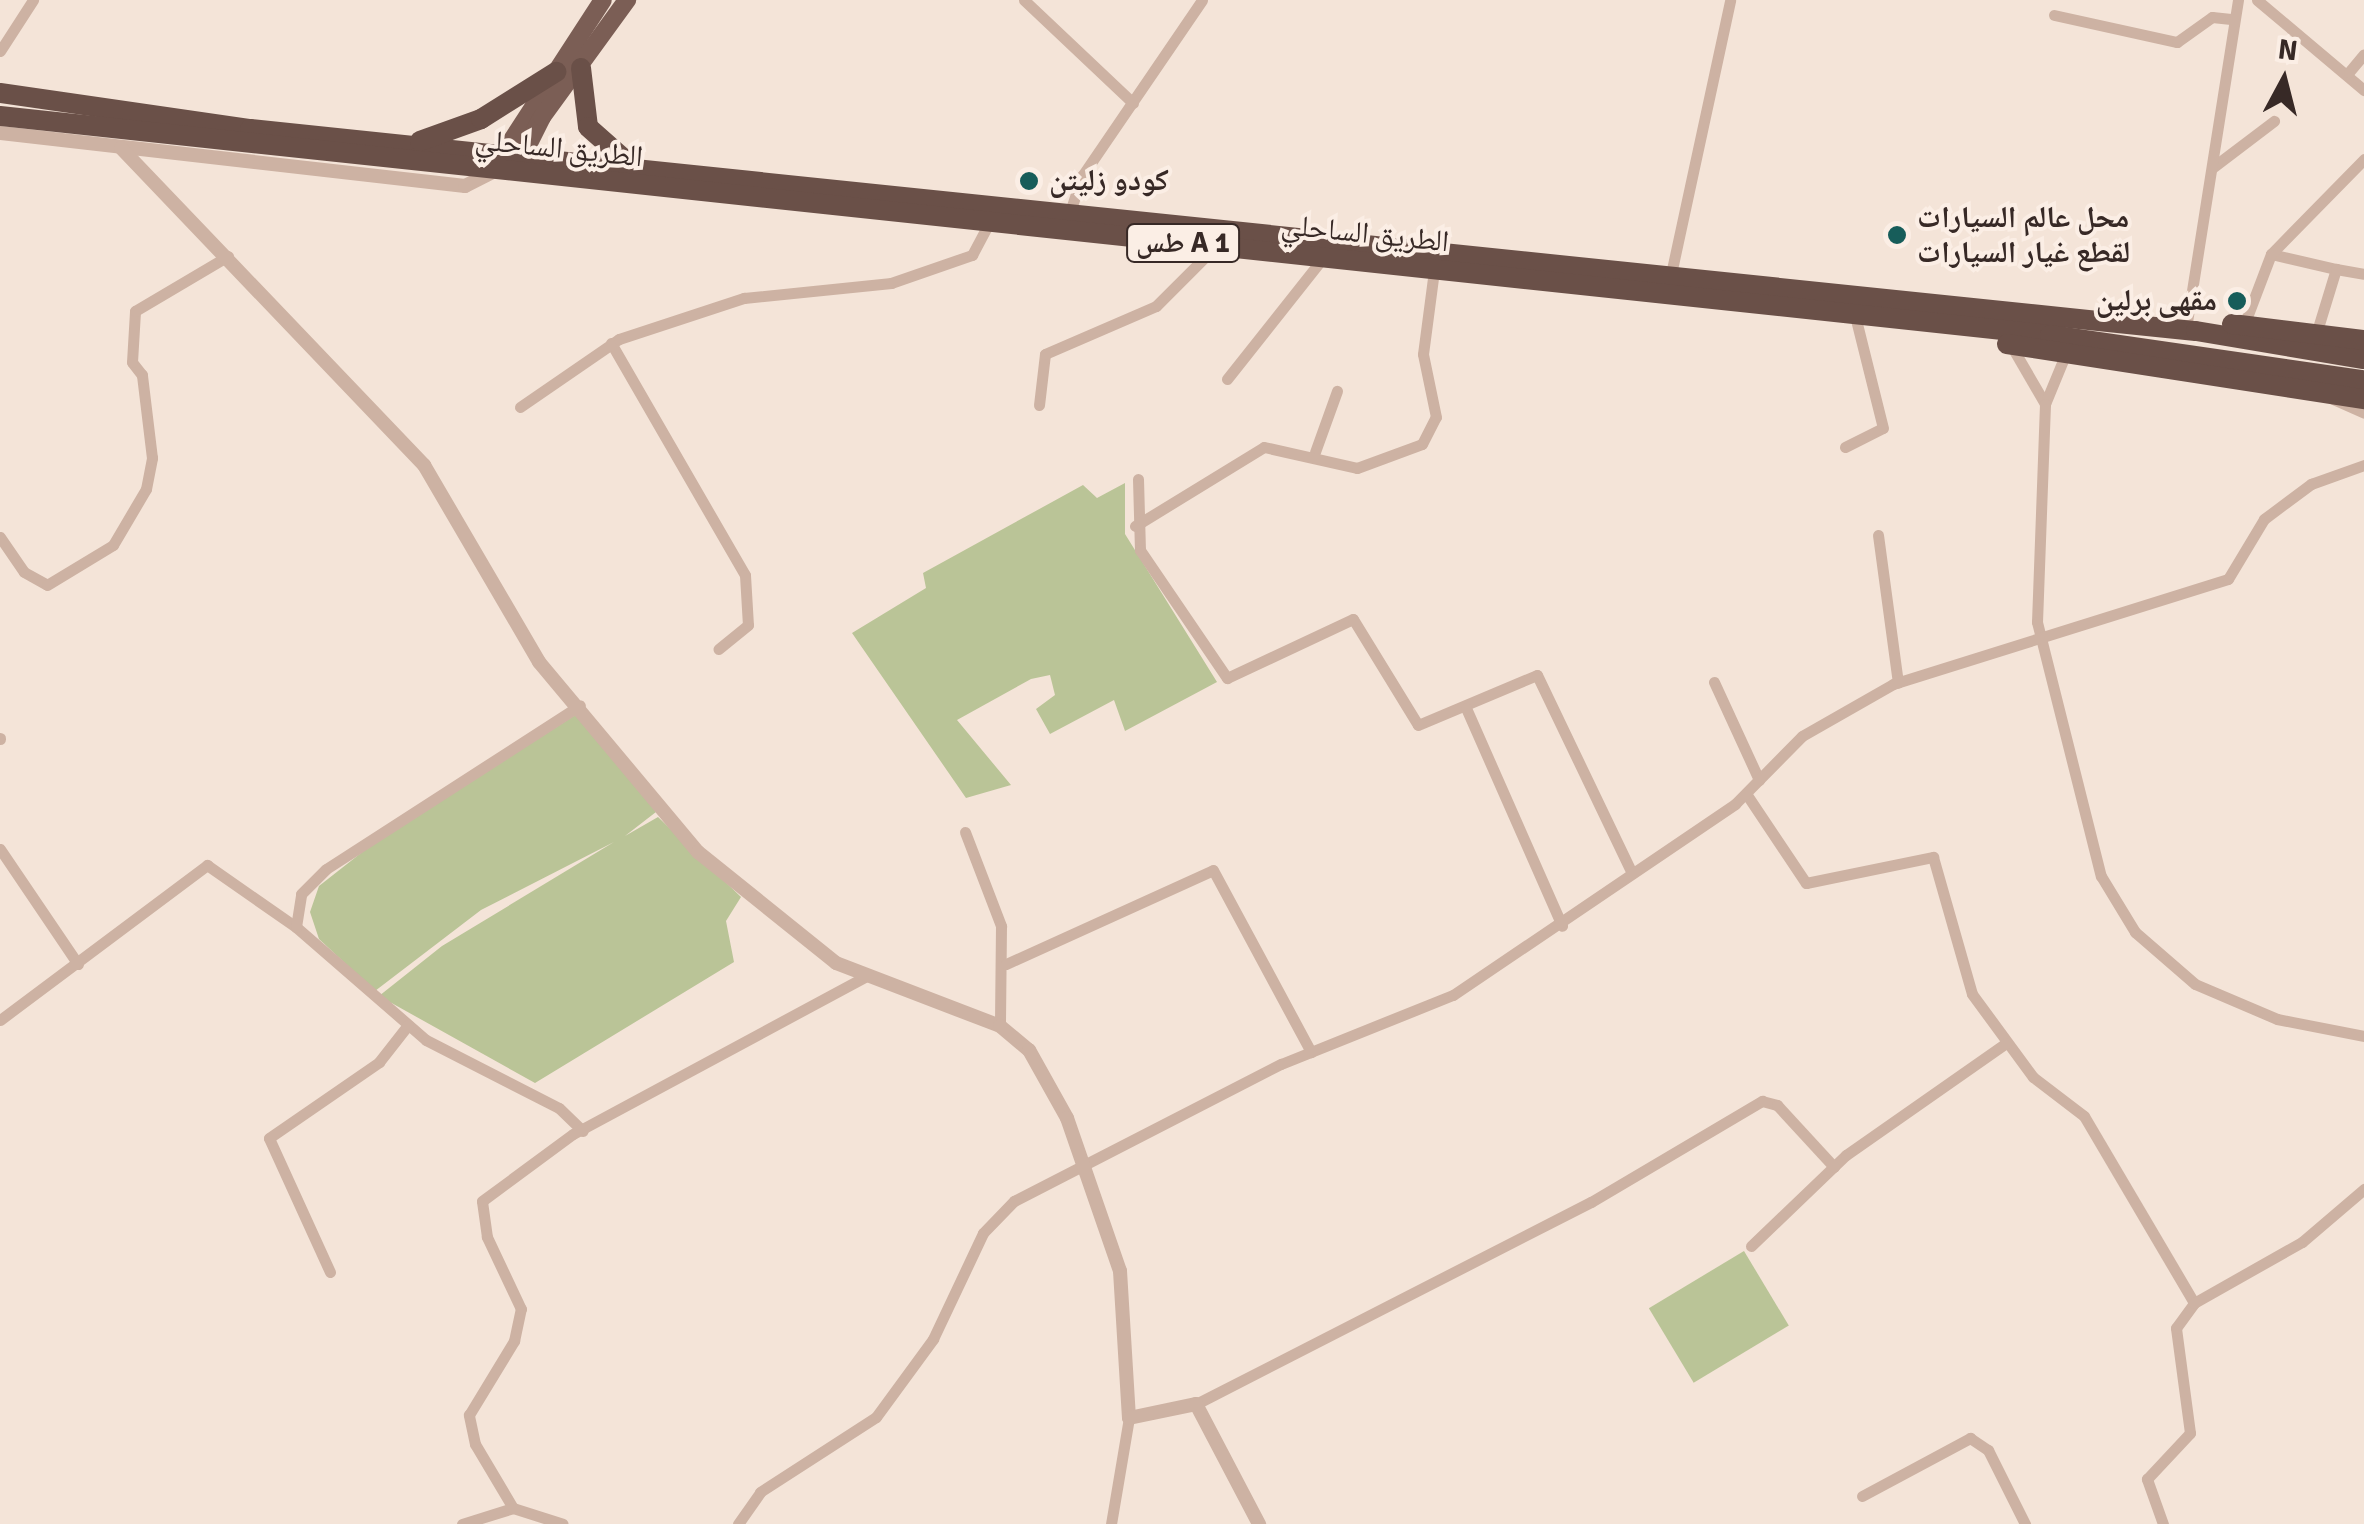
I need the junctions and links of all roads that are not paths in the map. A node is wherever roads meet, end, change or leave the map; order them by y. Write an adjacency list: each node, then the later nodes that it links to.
1 (33, 0): 11 (street)
2 (603, 0): 14 (main road)
3 (626, 0): 13 (main road)
4 (1024, 0): 18 (street)
5 (1202, 0): 18 (street)
6 (1730, 0): 39 (street)
7 (2238, 0): 10 (street)
8 (2257, 0): 15 (street)
9 (2054, 15): 10 (street)
10 (2231, 19): 28 (street)
11 (0, 51)
12 (2364, 54): 15 (street)
13 (581, 68): 26 (main road); 27 (highway)
14 (556, 72): 22 (highway); 26 (main road)
15 (2348, 72): 16 (street)
16 (2364, 90)
17 (0, 93): 22 (highway, الطريق الساحلي / طس A 1)
18 (1133, 104): 30 (street)
19 (0, 116): 26 (highway, الطريق الساحلي / طس A 1)
20 (2274, 121): 28 (street)
21 (0, 132): 23 (street)
22 (413, 143): 26 (highway, الطريق الساحلي / طس A 1)
23 (121, 148): 24 (street); 29 (street)
24 (161, 153): 26 (street); 29 (street)
25 (2364, 159): 35 (street)
26 (507, 164): 27 (highway, الطريق الساحلي / طس A 1); 31 (highway, الطريق الساحلي / طس A 1)
27 (634, 168): 30 (highway, الطريق الساحلي / طس A 1)
28 (2212, 168): 42 (street)
29 (150, 182): 36 (street)
30 (1070, 212): 32 (highway, الطريق الساحلي / طس A 1)
31 (988, 224): 32 (highway, الطريق الساحلي / طس A 1); 48 (street)
32 (1185, 233): 33 (highway, الطريق الساحلي / طس A 1); 34 (highway, الطريق الساحلي / طس A 1)
33 (1214, 248): 34 (highway, الطريق الساحلي / طس A 1); 58 (street)
34 (1327, 251): 38 (highway, الطريق الساحلي / طس A 1); 39 (highway, الطريق الساحلي / طس A 1); 52 (street)
35 (2271, 254): 37 (street); 43 (street)
36 (228, 256): 67 (street); 72 (street)
37 (2336, 269): 40 (street); 46 (street)
38 (1434, 272): 41 (highway, الطريق الساحلي / طس A 1); 62 (street)
39 (1671, 274): 44 (highway, الطريق الساحلي / طس A 1)
40 (2364, 274)
41 (1855, 316): 45 (highway, الطريق الساحلي / طس A 1); 61 (street)
42 (2187, 322): 43 (highway); 44 (highway)
43 (2244, 325): 46 (highway)
44 (2158, 327): 51 (highway, الطريق الساحلي / طس A 1)
45 (1973, 330): 49 (highway); 53 (highway, الطريق الساحلي / طس A 1)
46 (2318, 331): 47 (highway)
47 (2364, 340)
48 (611, 344): 59 (street); 69 (street)
49 (2012, 345): 50 (highway); 57 (street)
50 (2066, 352): 55 (highway); 57 (street)
51 (2364, 358)
52 (1227, 379)
53 (2364, 380)
54 (1338, 392): 62 (street)
55 (2327, 392): 56 (highway); 60 (street)
56 (2364, 400)
57 (2045, 404): 68 (street)
58 (1039, 405)
59 (520, 407)
60 (2364, 413)
61 (1845, 447)
62 (1315, 452): 65 (street)
63 (2364, 465): 68 (street)
64 (1138, 479): 65 (street)
65 (1135, 526): 73 (street)
66 (1878, 535): 71 (street)
67 (0, 537)
68 (2038, 638): 71 (street); 87 (street)
69 (718, 649)
70 (1714, 682): 74 (street)
71 (1898, 682): 74 (street)
72 (580, 705): 80 (street); 83 (street)
73 (1466, 708): 78 (street); 79 (street)
74 (1759, 780): 75 (street)
75 (1747, 795): 78 (street); 88 (street)
76 (964, 832): 82 (street)
77 (0, 849): 81 (street)
78 (1632, 873): 79 (street)
79 (1562, 926): 89 (street)
80 (296, 928): 81 (street); 85 (street)
81 (78, 964): 84 (street)
82 (1006, 964): 86 (street); 89 (street)
83 (864, 977): 86 (street); 90 (street)
84 (0, 1020)
85 (408, 1025): 90 (street); 95 (street)
86 (1000, 1026): 92 (street)
87 (2364, 1036)
88 (2006, 1043): 91 (street); 96 (street)
89 (1311, 1052): 92 (street)
90 (583, 1131): 100 (street)
91 (1834, 1167): 94 (street); 97 (street)
92 (1084, 1168): 98 (street); 103 (street)
93 (2364, 1189): 96 (street)
94 (1751, 1246)
95 (330, 1272)
96 (2194, 1303): 107 (street)
97 (1196, 1404): 98 (street); 105 (street)
98 (1129, 1418): 104 (street)
99 (1862, 1496): 106 (street)
100 (513, 1508): 101 (street); 102 (street)
101 (462, 1524)
102 (563, 1524)
103 (738, 1524)
104 (1111, 1524)
105 (1259, 1524)
106 (2024, 1524)
107 (2162, 1524)

